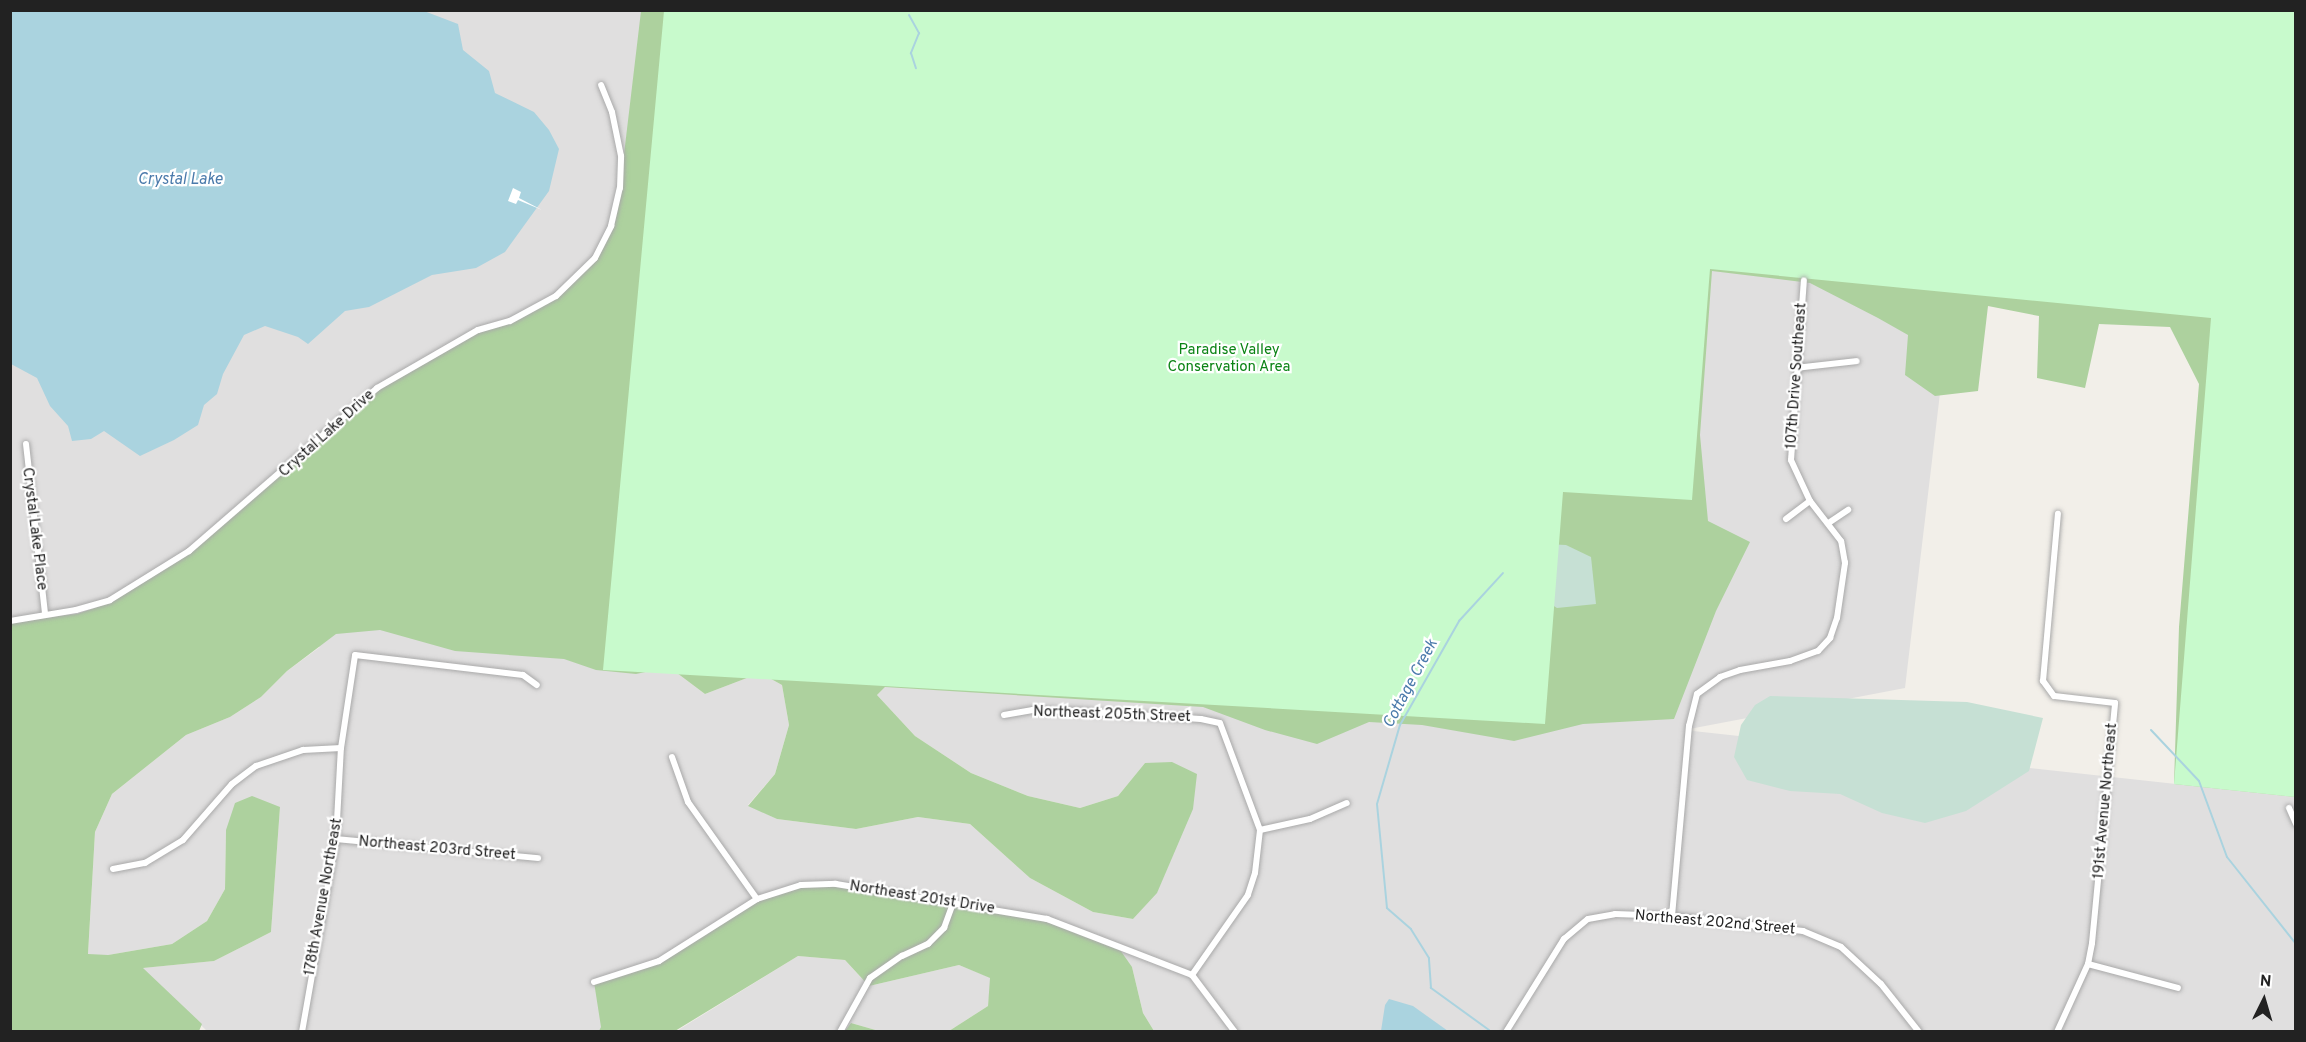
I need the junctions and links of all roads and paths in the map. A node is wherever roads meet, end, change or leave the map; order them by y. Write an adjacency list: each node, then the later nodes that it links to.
1 (601, 85): 11 (street, Crystal Lake Drive)
2 (1803, 280): 4 (street, 107th Drive Southeast)
3 (1857, 361): 4 (street)
4 (1796, 368): 6 (street, 107th Drive Southeast)
5 (26, 444): 11 (street, Crystal Lake Place)
6 (1810, 501): 9 (street); 10 (street, 107th Drive Southeast)
7 (1848, 510): 10 (street)
8 (2058, 514): 27 (street, 191st Avenue Northeast)
9 (1786, 519)
10 (1830, 522): 26 (street, 107th Drive Southeast)
11 (45, 614): 12 (street, Crystal Lake Drive)
12 (10, 621)
13 (537, 685): 15 (street, 178th Avenue Northeast)
14 (1004, 715): 20 (street, Northeast 205th Street)
15 (341, 748): 21 (street, 178th Avenue Northeast); 23 (street)
16 (672, 757): 24 (street)
17 (1347, 803): 20 (street)
18 (2289, 808): 19 (street)
19 (2295, 824)
20 (1260, 830): 28 (street)
21 (336, 839): 22 (street, Northeast 203rd Street); 31 (street, 178th Avenue Northeast)
22 (538, 858)
23 (113, 869)
24 (757, 899): 25 (street, Northeast 201st Drive); 29 (street, Northeast 201st Drive)
25 (954, 901): 28 (street, Northeast 201st Drive); 32 (street)
26 (1672, 916): 34 (street, Northeast 202nd Street); 35 (street, Northeast 202nd Street)
27 (2088, 964): 30 (street); 36 (street, 191st Avenue Northeast)
28 (1192, 975): 33 (street)
29 (594, 982)
30 (2178, 988)
31 (302, 1032)
32 (840, 1032)
33 (1235, 1032)
34 (1506, 1032)
35 (1919, 1032)
36 (2057, 1032)

